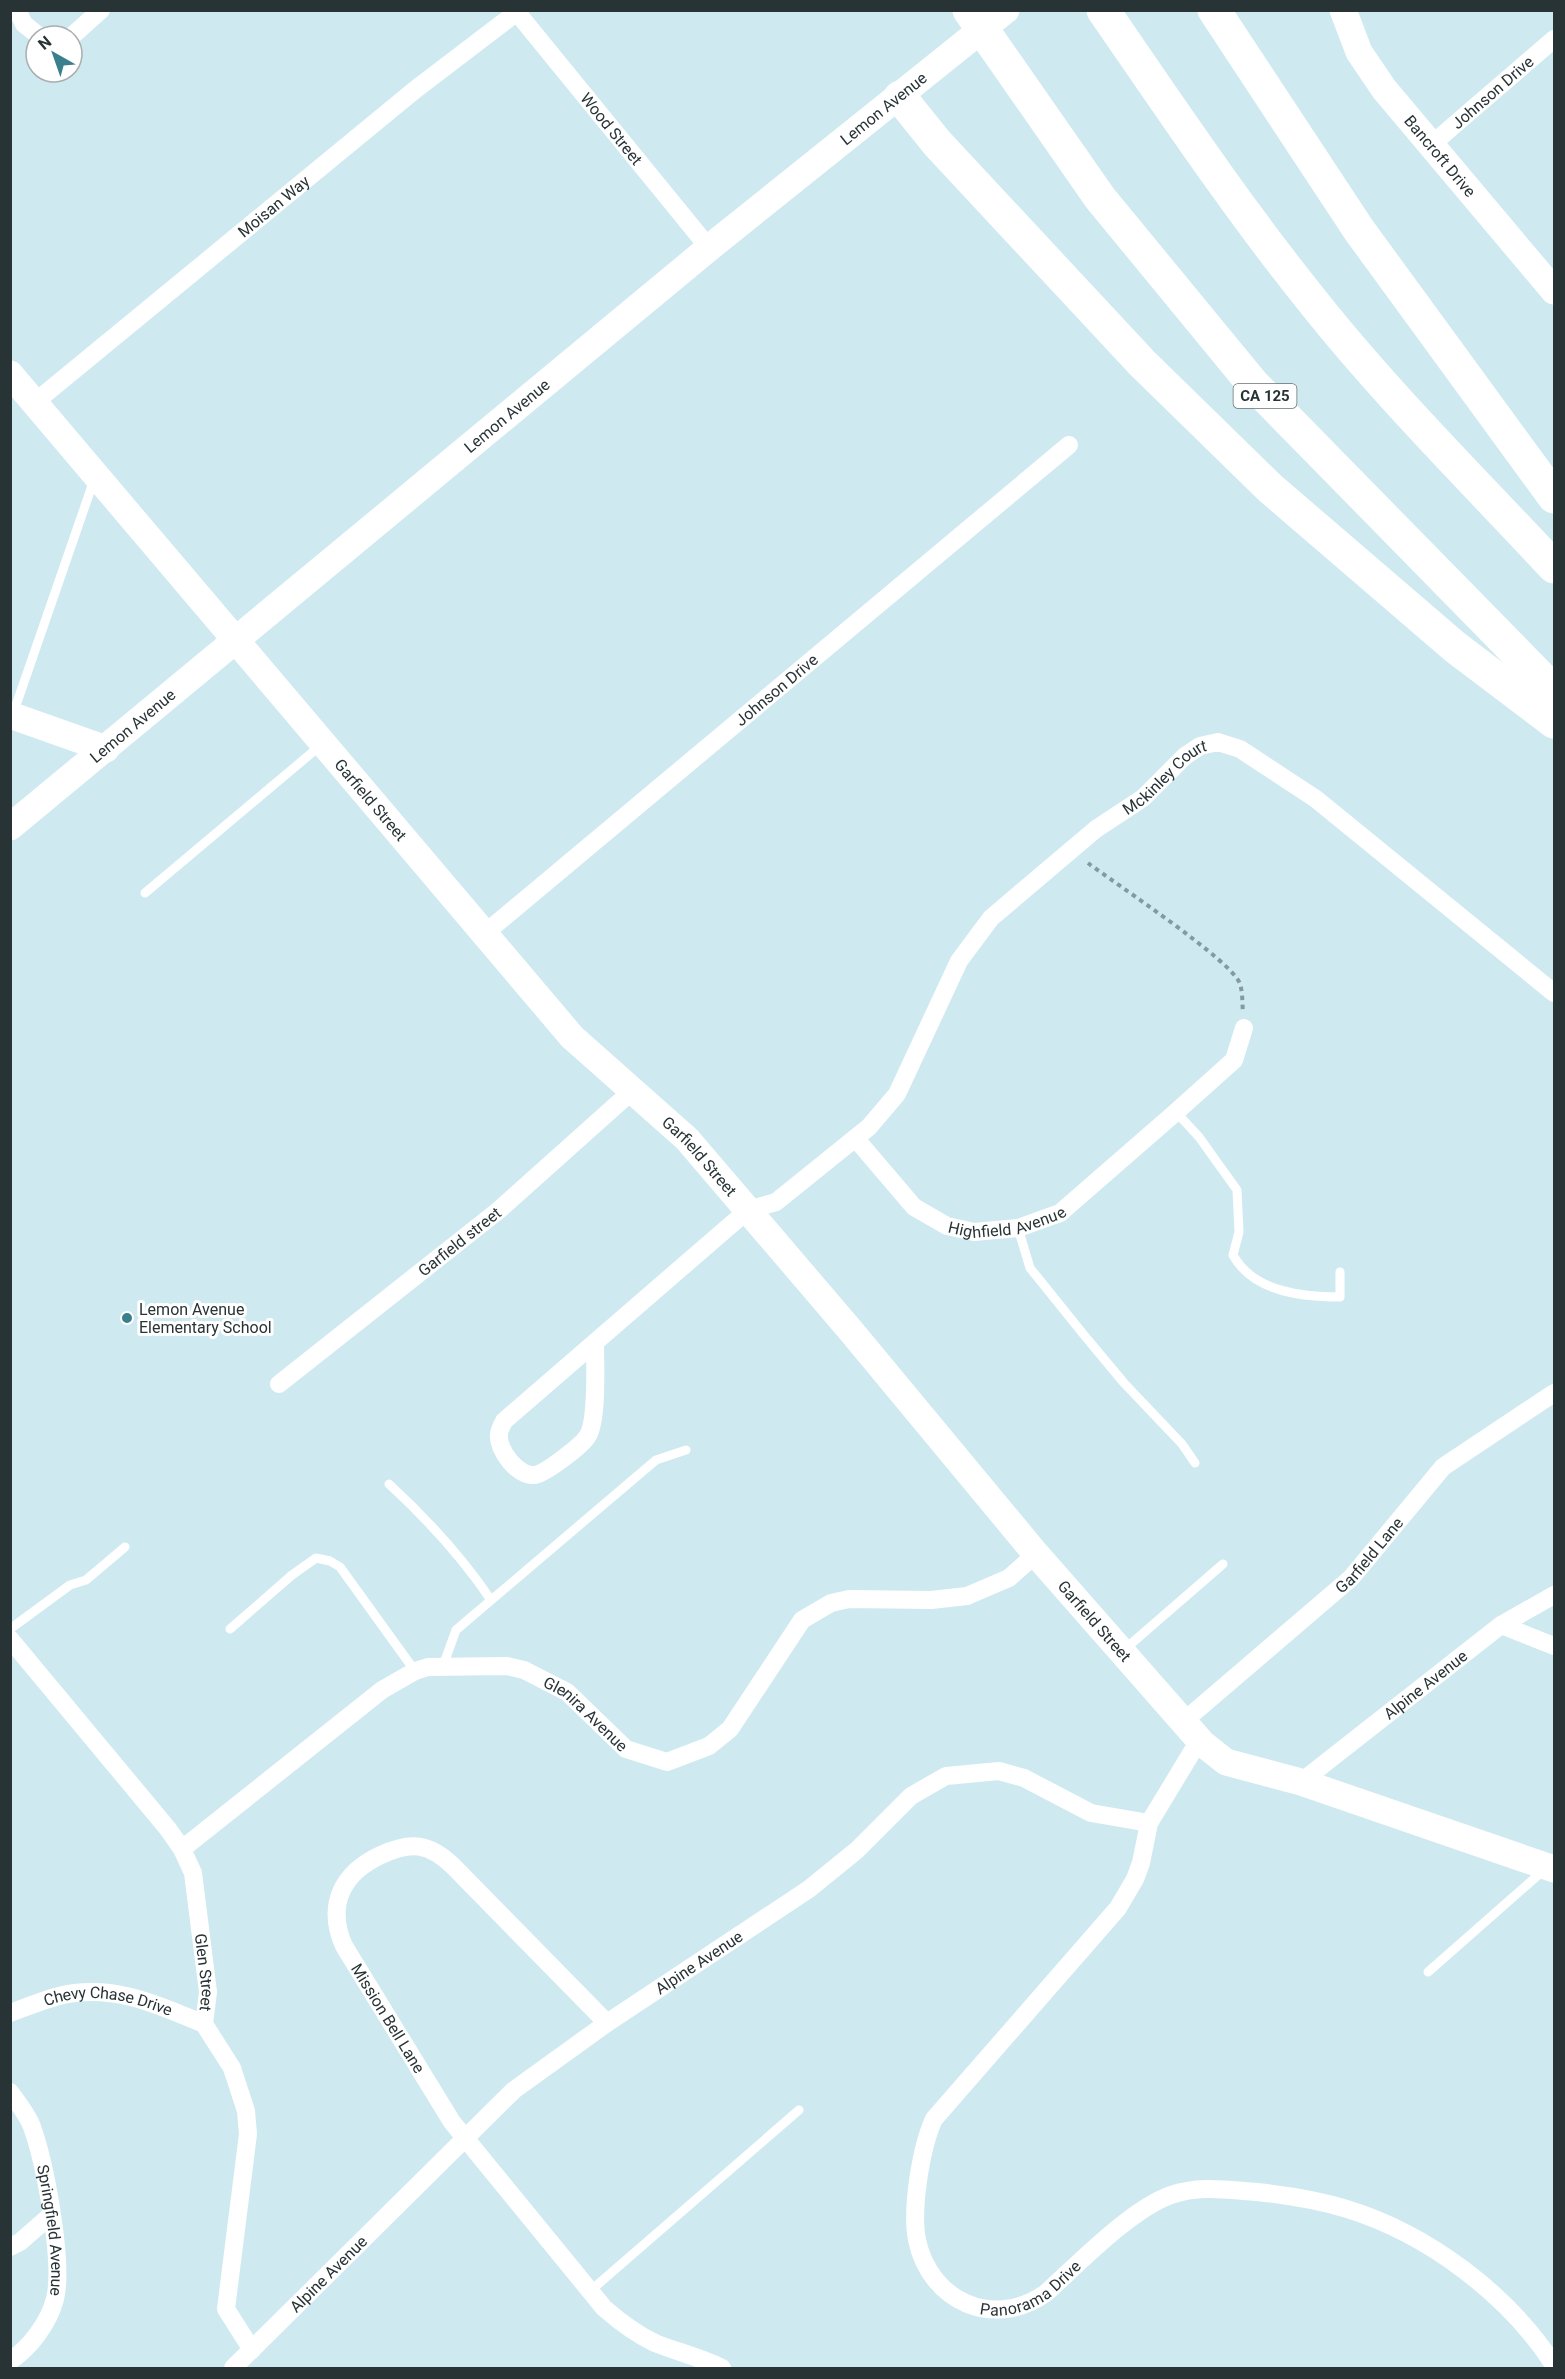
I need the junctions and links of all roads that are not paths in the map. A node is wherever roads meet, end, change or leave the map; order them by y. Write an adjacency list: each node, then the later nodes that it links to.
1 (17, 10): 9 (street)
2 (101, 10): 10 (street)
3 (969, 10): 23 (highway, CA 125)
4 (1006, 10): 12 (street, Lemon Avenue)
5 (1103, 10): 21 (highway)
6 (1214, 10): 20 (highway)
7 (1343, 10): 13 (street, Bancroft Drive)
8 (516, 11): 14 (street, Wood Street); 17 (street, Moisan Way)
9 (24, 24)
10 (84, 25)
11 (1554, 39): 13 (street, Johnson Drive)
12 (900, 97): 14 (street, Lemon Avenue); 25 (highway)
13 (1431, 145): 15 (street, Bancroft Drive)
14 (709, 248): 22 (street, Lemon Avenue)
15 (1554, 291)
16 (10, 374): 17 (street, Garfield Street)
17 (34, 403): 19 (street, Garfield Street)
18 (1069, 445): 30 (street, Johnson Drive)
19 (96, 477): 22 (street, Garfield Street); 24 (lane)
20 (1554, 497)
21 (1554, 567)
22 (237, 640): 26 (street, Garfield Street); 27 (street, Lemon Avenue)
23 (1554, 691)
24 (11, 716): 27 (street)
25 (1554, 722)
26 (323, 743): 29 (lane); 30 (street, Garfield Street)
27 (106, 749): 28 (street, Lemon Avenue)
28 (10, 827)
29 (145, 893)
30 (484, 934): 33 (street, Garfield Street)
31 (1554, 993): 35 (street, Mckinley Court)
32 (1244, 1028): 34 (street, Highfield Avenue)
33 (632, 1091): 36 (street, Garfield Street); 40 (street, Garfield street)
34 (1176, 1112): 37 (street, Highfield Avenue); 38 (lane)
35 (856, 1139): 36 (street); 37 (street, Highfield Avenue)
36 (748, 1210): 39 (street, Garfield Street); 46 (street, Garfield Street)
37 (1018, 1228): 43 (lane)
38 (1340, 1272)
39 (595, 1342): 39 (street, Garfield Street)
40 (279, 1384)
41 (1554, 1393): 58 (street, Garfield Lane)
42 (686, 1450): 49 (lane)
43 (1195, 1462)
44 (388, 1484): 49 (lane)
45 (125, 1548): 51 (lane)
46 (1036, 1554): 55 (street, Garfield Street); 56 (street, Glenira Avenue)
47 (1223, 1564): 55 (lane)
48 (1554, 1595): 50 (street, Alpine Avenue)
49 (491, 1600): 56 (lane)
50 (1501, 1625): 54 (street); 60 (street, Alpine Avenue)
51 (10, 1629)
52 (230, 1629): 57 (lane)
53 (10, 1639): 62 (street, Glen Street)
54 (1554, 1646)
55 (1123, 1651): 58 (street, Garfield Street)
56 (443, 1666): 57 (street, Glenira Avenue)
57 (415, 1671): 62 (street, Glenira Avenue)
58 (1184, 1721): 59 (street, Garfield Street)
59 (1202, 1743): 60 (street, Garfield Street); 61 (street)
60 (1301, 1782): 63 (street, Garfield Street)
61 (1149, 1823): 66 (street, Alpine Avenue); 76 (street, Panorama Drive)
62 (182, 1849): 67 (street, Glen Street)
63 (1551, 1868): 64 (lane)
64 (1428, 1972)
65 (10, 2013): 67 (street, Chevy Chase Drive)
66 (607, 2023): 70 (street, Alpine Avenue); 70 (street, Mission Bell Lane)
67 (204, 2024): 74 (street, Glen Street)
68 (10, 2092): 71 (street, Springfield Avenue)
69 (799, 2110): 73 (lane)
70 (464, 2138): 73 (street, Mission Bell Lane); 74 (street, Alpine Avenue)
71 (51, 2215): 72 (street); 75 (street, Springfield Avenue)
72 (10, 2247)
73 (590, 2292): 78 (street, Mission Bell Lane)
74 (252, 2350): 77 (street, Alpine Avenue)
75 (10, 2361)
76 (1554, 2365)
77 (233, 2368)
78 (722, 2368)

